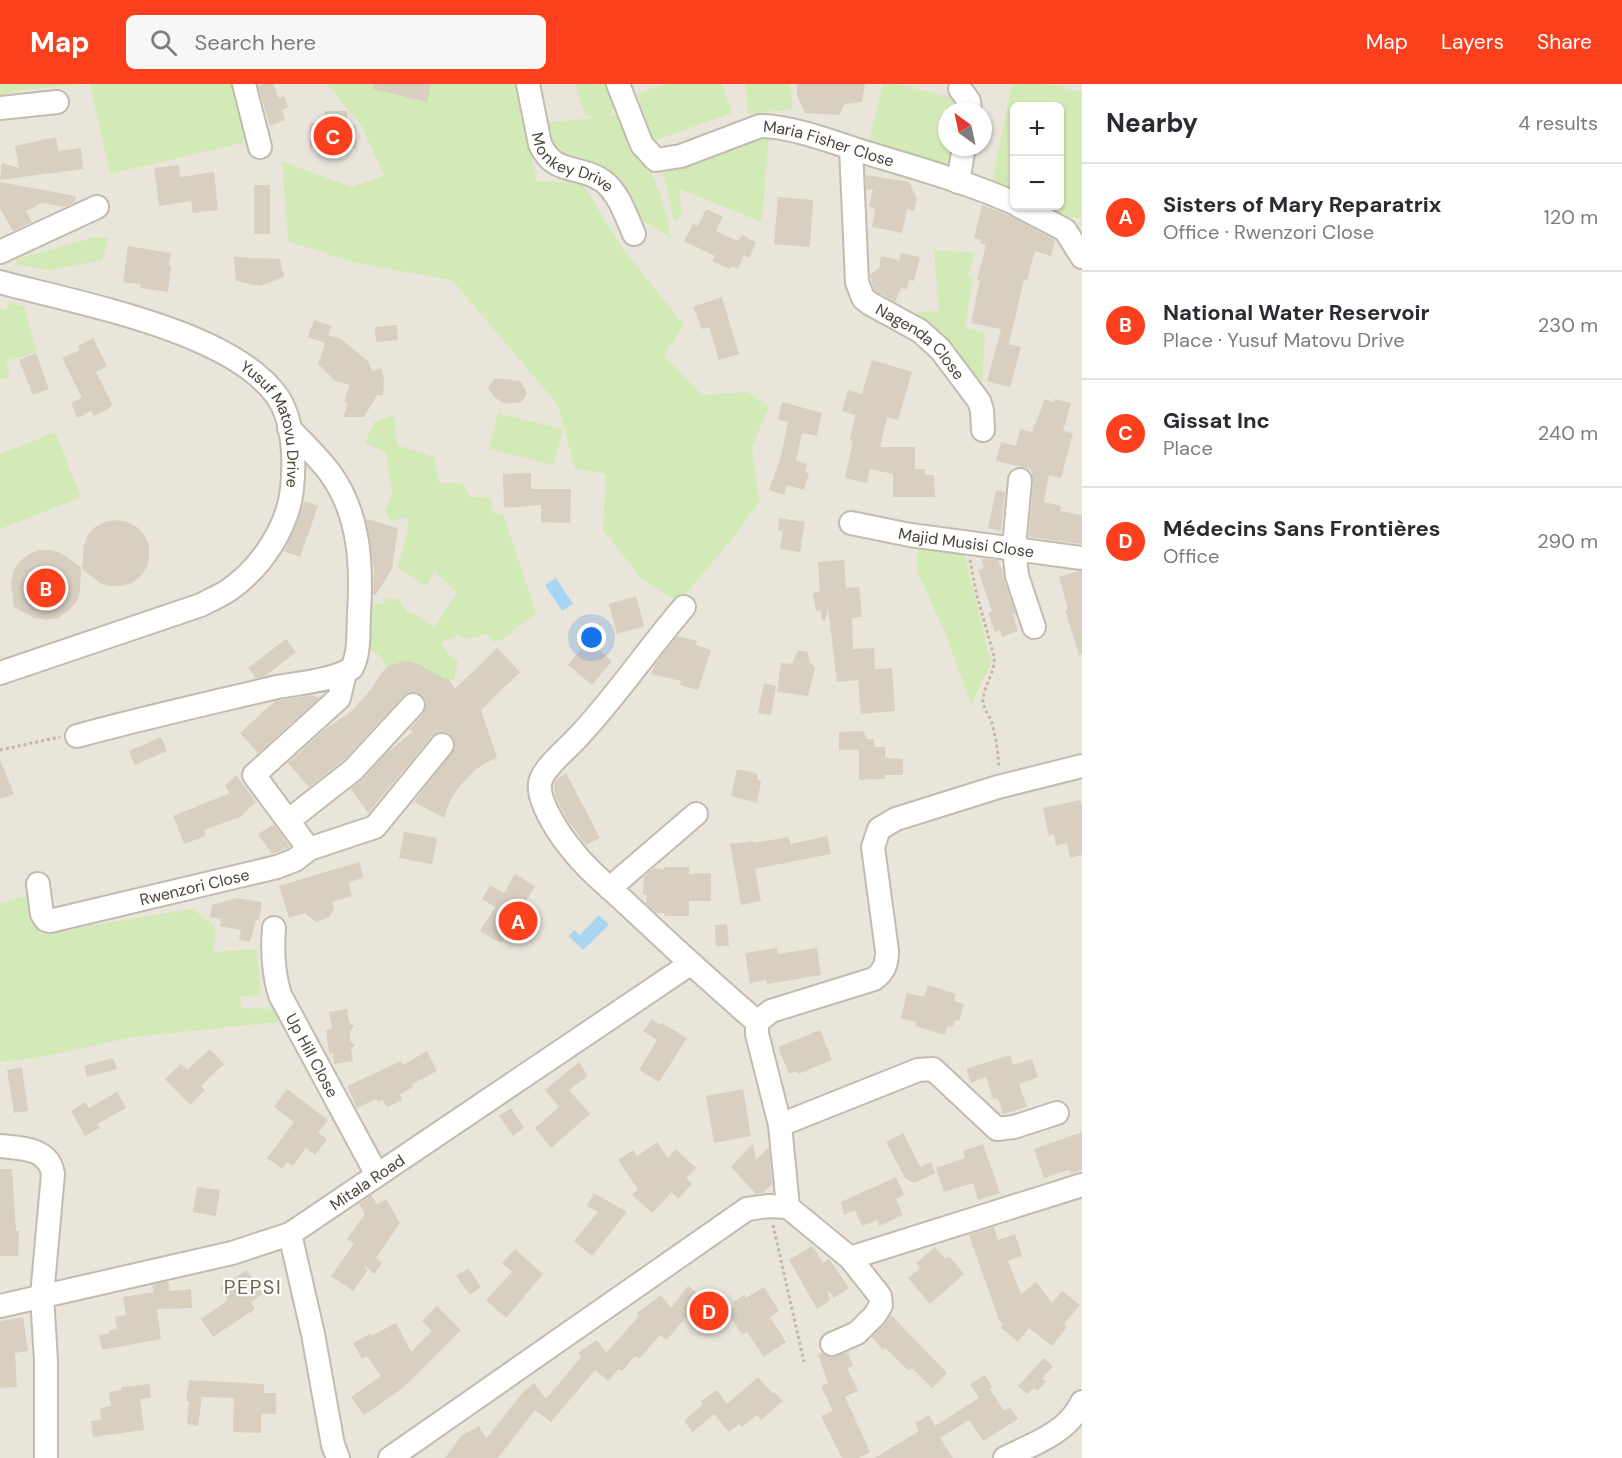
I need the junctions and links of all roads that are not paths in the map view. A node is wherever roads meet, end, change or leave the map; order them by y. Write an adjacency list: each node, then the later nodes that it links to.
1 (244, 84): 8 (street)
2 (528, 84): 15 (street, Monkey Drive)
3 (618, 84): 9 (street, Maria Fisher Close)
4 (960, 89): 6 (street)
5 (57, 102): 7 (street)
6 (969, 102)
7 (0, 108)
8 (260, 147)
9 (850, 148): 11 (street, Maria Fisher Close); 20 (street, Nagenda Close)
10 (962, 156): 11 (street)
11 (958, 182): 12 (street, Maria Fisher Close)
12 (1010, 202)
13 (97, 207): 16 (street)
14 (1027, 210): 17 (street)
15 (634, 234)
16 (0, 252)
17 (1082, 257)
18 (0, 282): 19 (street, Yusuf Matovu Drive)
19 (289, 428): 27 (street, Yusuf Matovu Drive); 28 (street)
20 (982, 430)
21 (1020, 480): 23 (street)
22 (851, 523): 23 (street, Majid Musisi Close)
23 (1014, 548): 24 (street, Majid Musisi Close); 26 (street)
24 (1082, 558)
25 (684, 607): 37 (street)
26 (1035, 627)
27 (0, 673)
28 (345, 673): 30 (street); 34 (street)
29 (413, 705): 34 (street)
30 (77, 736)
31 (442, 745): 35 (street, Rwenzori Close)
32 (1082, 766): 40 (street)
33 (696, 814): 37 (street)
34 (289, 820): 35 (street)
35 (309, 849): 36 (street, Rwenzori Close)
36 (38, 884)
37 (610, 888): 39 (street)
38 (274, 928): 44 (street, Up Hill Close)
39 (690, 964): 40 (street); 44 (street, Mitala Road)
40 (757, 1022): 42 (street)
41 (1056, 1113): 42 (street)
42 (780, 1125): 46 (street)
43 (0, 1146): 49 (street)
44 (377, 1175): 47 (street, Mitala Road)
45 (1082, 1185): 48 (street)
46 (779, 1206): 48 (street); 55 (street)
47 (290, 1234): 49 (street, Mitala Road); 54 (street)
48 (850, 1258): 51 (street)
49 (42, 1296): 50 (street, Mitala Road); 53 (street)
50 (0, 1306)
51 (832, 1344)
52 (1082, 1402): 56 (street)
53 (46, 1458)
54 (338, 1458)
55 (390, 1458)
56 (1005, 1458)

